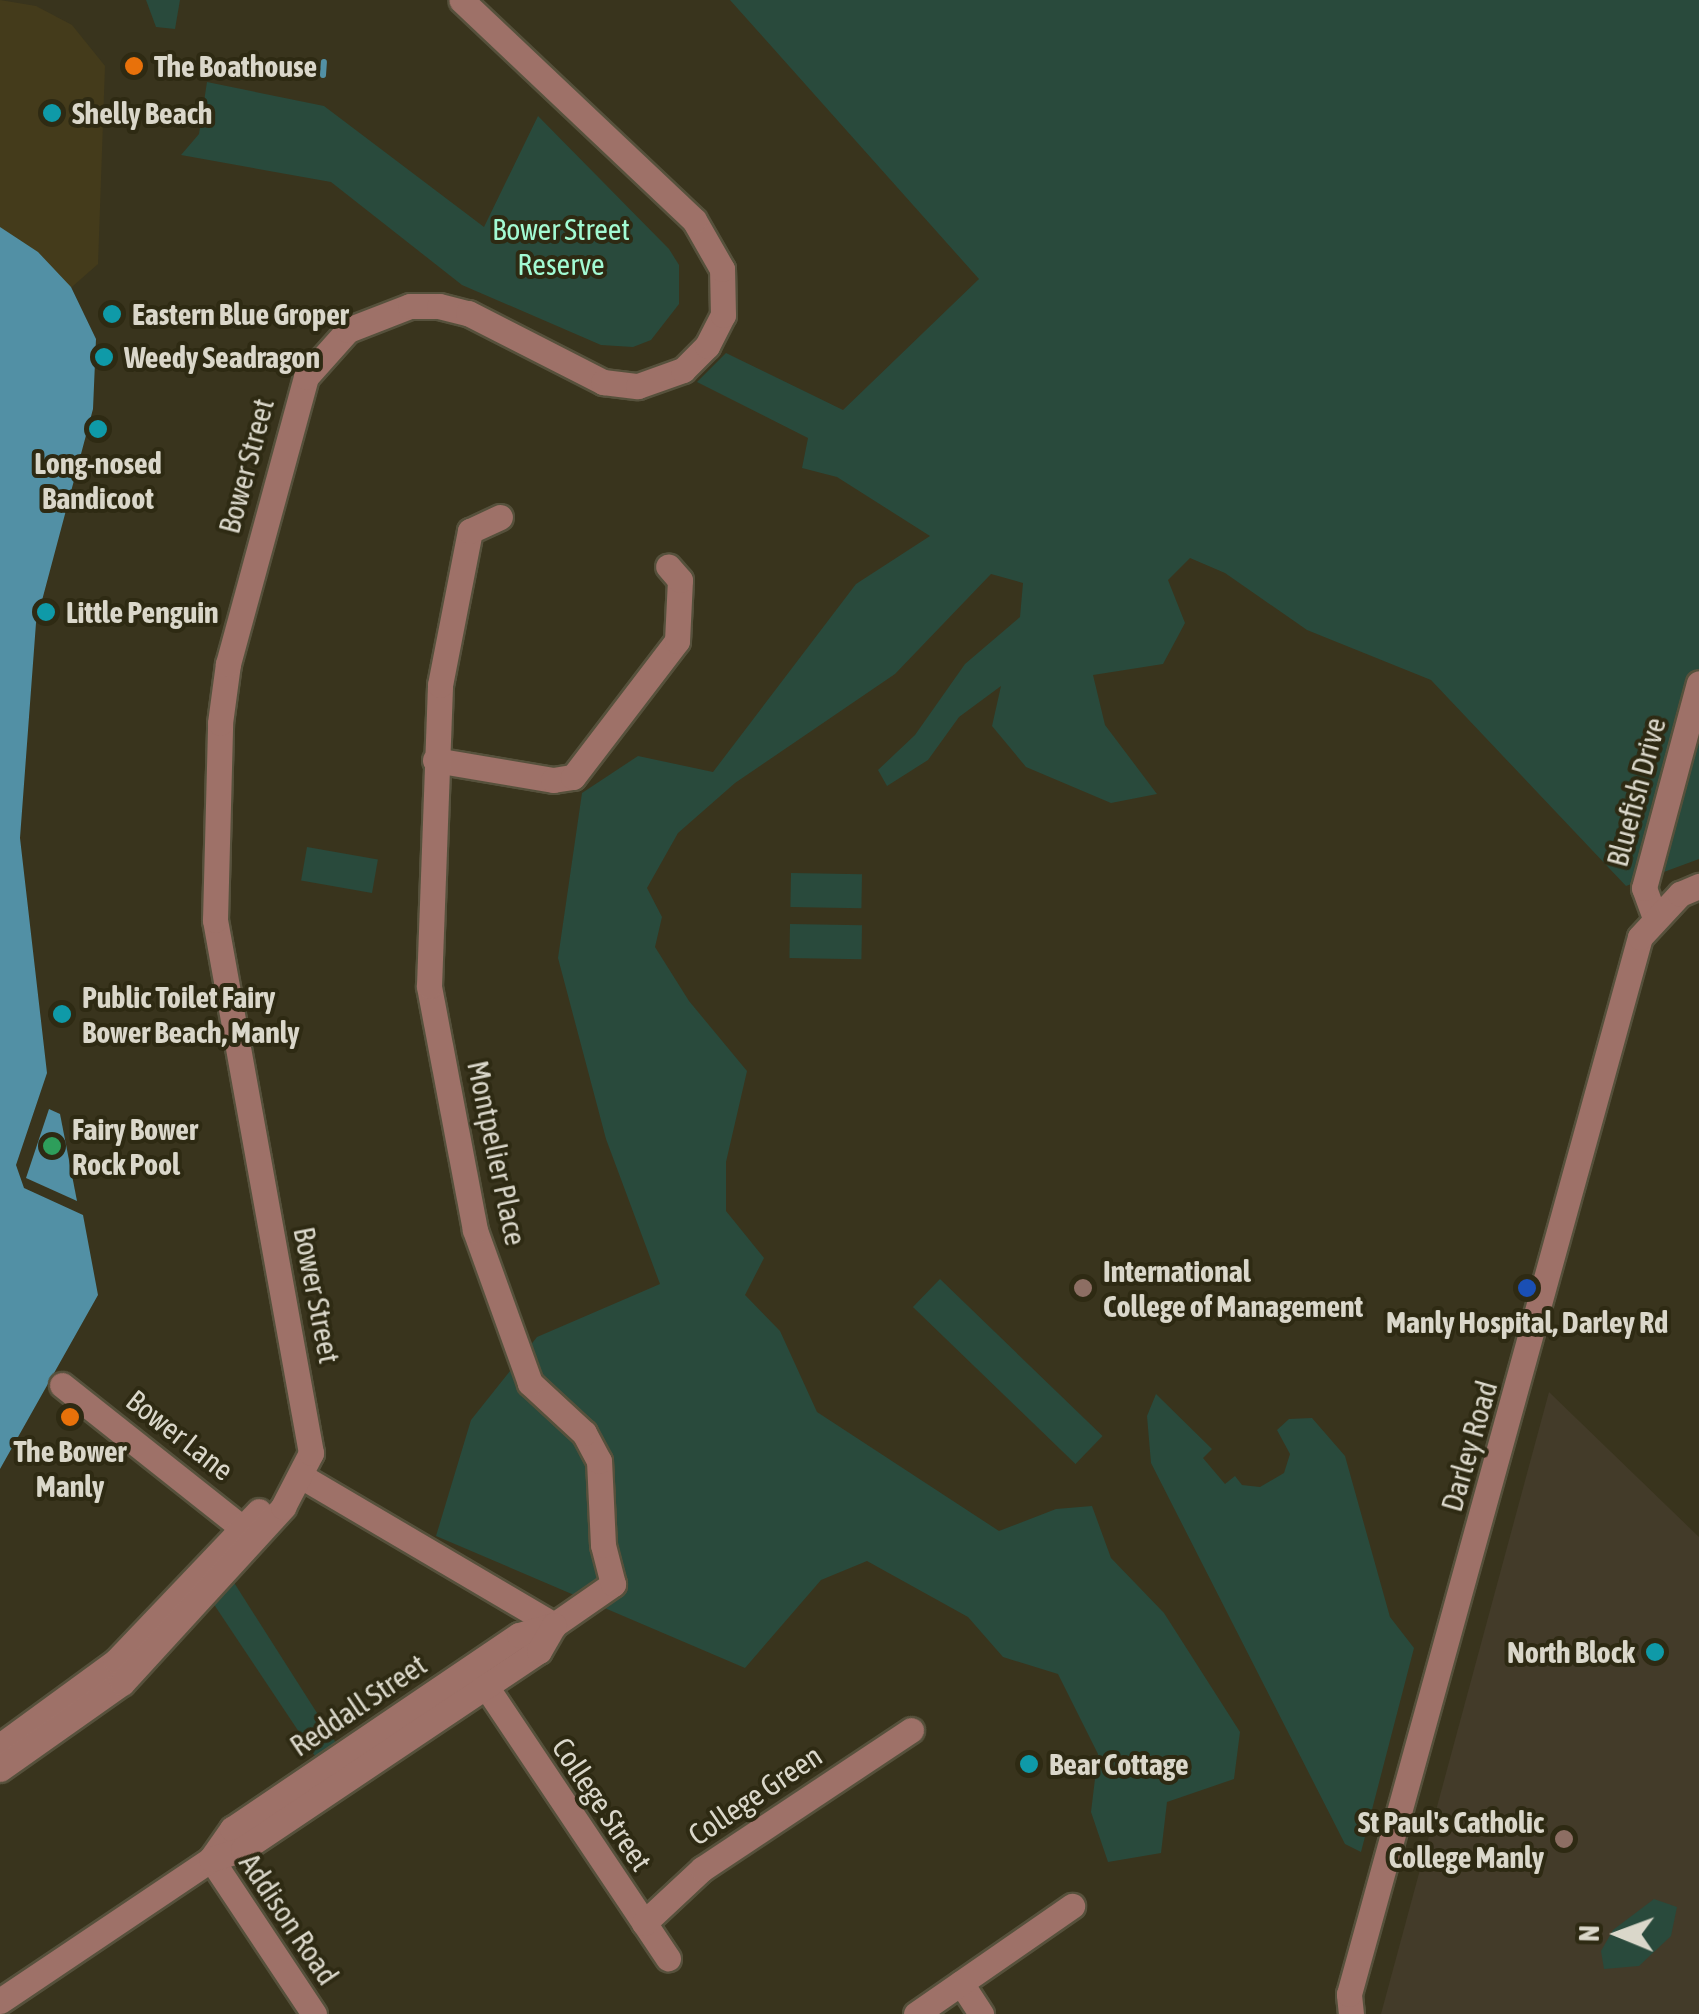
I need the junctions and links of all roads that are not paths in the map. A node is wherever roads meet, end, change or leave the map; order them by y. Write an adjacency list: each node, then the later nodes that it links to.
1 (461, 0): 9 (street, Bower Street)
2 (500, 517): 5 (street, Montpelier Place)
3 (668, 566): 5 (street)
4 (1699, 683): 7 (street, Bluefish Drive)
5 (434, 760): 11 (street, Montpelier Place)
6 (1699, 886): 7 (street)
7 (1655, 918): 23 (street, Darley Road)
8 (62, 1385): 10 (street, Bower Lane)
9 (301, 1476): 10 (street); 12 (street)
10 (250, 1533): 15 (street); 16 (street)
11 (613, 1584): 12 (street, Reddall Street)
12 (554, 1625): 13 (street, Reddall Street); 17 (street, Reddall Street)
13 (485, 1686): 17 (street, Reddall Street); 19 (street, College Street)
14 (911, 1730): 19 (street, College Green)
15 (0, 1746)
16 (0, 1769)
17 (211, 1860): 22 (street, Reddall Street); 24 (street, Addison Road)
18 (1072, 1906): 21 (street)
19 (644, 1923): 20 (street, College Street)
20 (668, 1958)
21 (960, 1983): 25 (street); 26 (street)
22 (0, 2000)
23 (1345, 2007)
24 (314, 2014)
25 (916, 2014)
26 (981, 2014)

